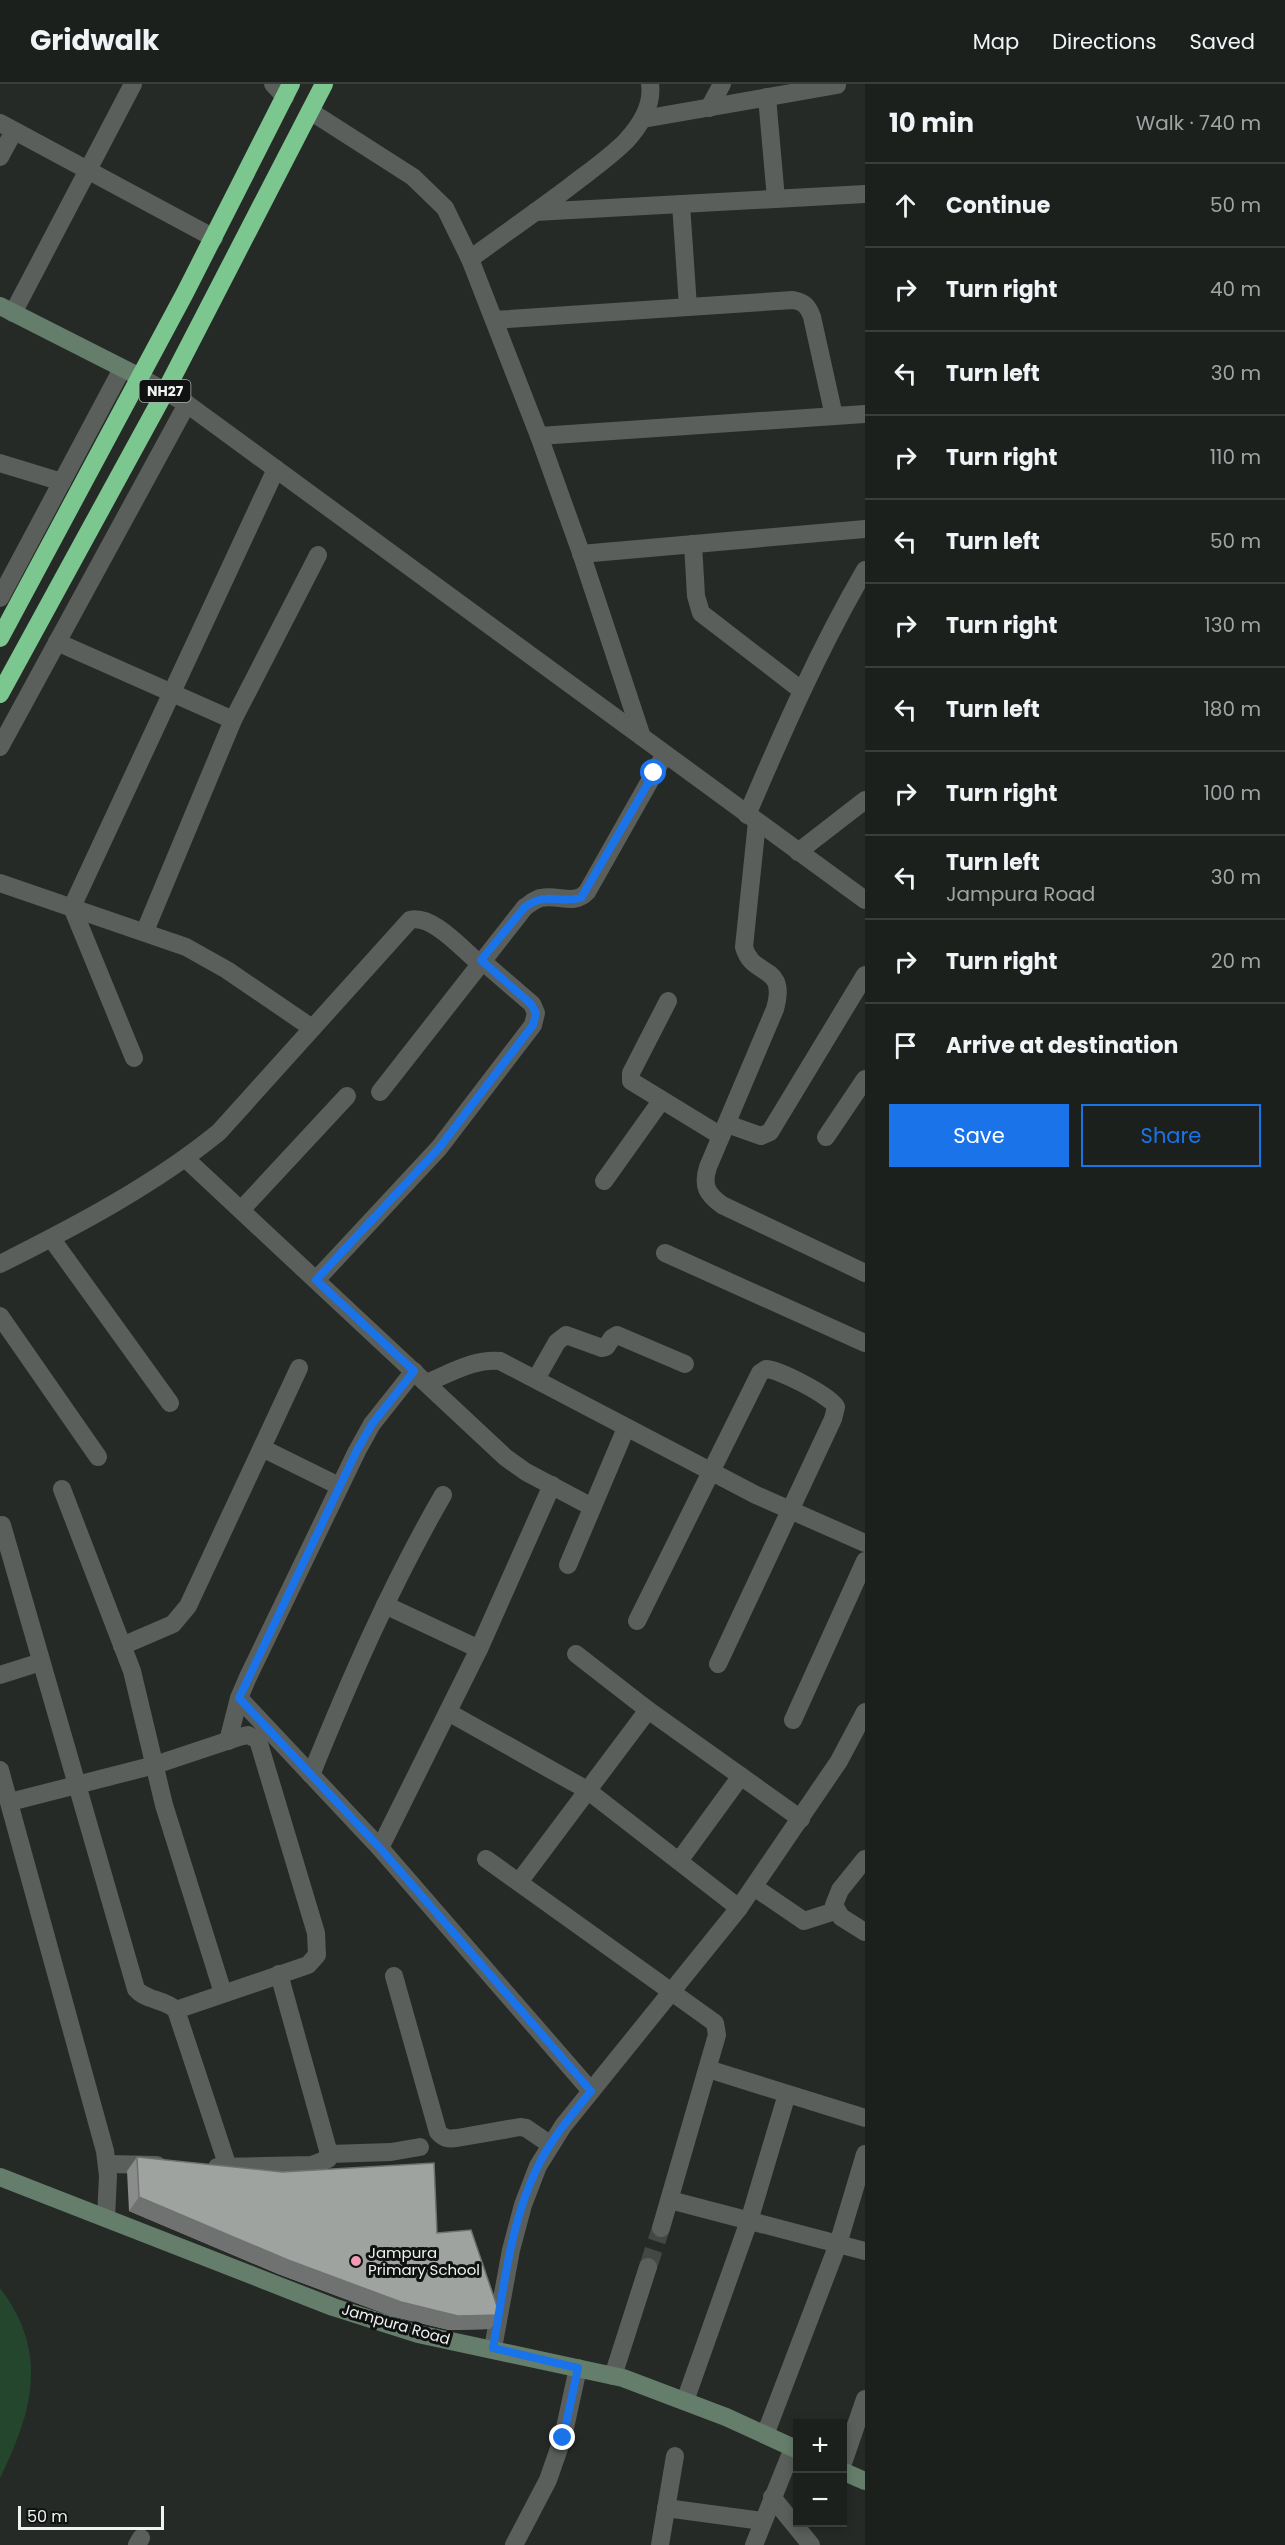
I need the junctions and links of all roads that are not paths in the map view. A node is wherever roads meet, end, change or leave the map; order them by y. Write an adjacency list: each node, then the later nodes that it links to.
1 (133, 84): 13 (street)
2 (324, 84): 9 (highway, NH27)
3 (650, 84): 10 (street)
4 (722, 84): 8 (street)
5 (837, 85): 7 (street)
6 (283, 88): 18 (highway, NH27)
7 (767, 97): 8 (street); 15 (street)
8 (709, 108): 10 (street)
9 (310, 111): 19 (street); 25 (highway, NH27)
10 (643, 119): 17 (street)
11 (7, 127): 12 (street); 13 (street)
12 (0, 158)
13 (88, 169): 18 (street); 21 (street)
14 (865, 194): 15 (street)
15 (776, 199): 16 (street)
16 (681, 204): 17 (street); 20 (street)
17 (535, 212): 19 (street)
18 (214, 238): 24 (highway, NH27)
19 (471, 259): 22 (street)
20 (688, 307): 22 (street); 28 (street)
21 (7, 309): 23 (street)
22 (494, 320): 29 (street)
23 (122, 369): 24 (street); 32 (street)
24 (140, 377): 25 (street); 39 (highway, NH27)
25 (165, 392): 26 (street); 43 (highway, NH27)
26 (187, 404): 31 (street); 40 (street)
27 (865, 414): 28 (street)
28 (834, 416): 29 (street)
29 (539, 436): 35 (street)
30 (0, 463): 32 (street)
31 (276, 469): 42 (street); 45 (street)
32 (62, 482): 38 (street)
33 (865, 529): 34 (street)
34 (693, 544): 35 (street); 41 (street)
35 (581, 554): 45 (street)
36 (318, 555): 44 (street)
37 (865, 570): 41 (street)
38 (0, 598)
39 (0, 638)
40 (57, 642): 42 (street); 46 (street)
41 (801, 690): 49 (street)
42 (171, 693): 44 (street); 53 (street)
43 (0, 694)
44 (233, 720): 54 (street)
45 (642, 736): 47 (street)
46 (0, 747)
47 (665, 754): 49 (street); 55 (street)
48 (865, 800): 50 (street)
49 (752, 819): 50 (street); 64 (street)
50 (798, 852): 52 (street)
51 (0, 883): 53 (street)
52 (865, 900)
53 (72, 907): 54 (street); 59 (street)
54 (145, 931): 58 (street)
55 (480, 962): 58 (street); 61 (street); 73 (street)
56 (865, 975): 64 (street)
57 (668, 1001): 63 (street)
58 (312, 1028): 66 (street)
59 (134, 1058)
60 (865, 1079): 65 (street)
61 (380, 1092)
62 (347, 1096): 68 (street)
63 (661, 1101): 64 (street); 67 (street)
64 (724, 1130): 72 (street)
65 (826, 1137)
66 (186, 1159): 68 (street); 69 (street)
67 (604, 1180)
68 (241, 1210): 73 (street)
69 (51, 1238): 71 (street); 80 (street)
70 (665, 1253): 75 (street)
71 (0, 1264)
72 (865, 1273)
73 (316, 1280): 78 (street)
74 (0, 1316): 83 (street)
75 (865, 1343)
76 (685, 1364): 79 (street)
77 (299, 1368): 82 (street)
78 (420, 1377): 79 (street); 85 (street); 86 (street)
79 (536, 1379): 81 (street)
80 (170, 1403)
81 (626, 1428): 84 (street); 89 (street)
82 (262, 1448): 86 (street); 97 (street)
83 (98, 1457)
84 (711, 1471): 90 (street); 90 (street); 96 (street)
85 (552, 1485): 89 (street); 98 (street)
86 (339, 1486): 103 (street)
87 (62, 1489): 97 (street)
88 (443, 1495): 95 (street)
89 (592, 1507): 94 (street)
90 (789, 1509): 92 (street); 101 (street)
91 (2, 1525): 100 (street)
92 (865, 1543)
93 (865, 1561): 107 (street)
94 (568, 1565)
95 (386, 1605): 98 (street); 111 (street)
96 (638, 1621)
97 (122, 1646): 109 (street)
98 (479, 1649): 105 (street)
99 (576, 1653): 104 (street)
100 (41, 1662): 102 (street); 113 (street)
101 (718, 1664)
102 (0, 1675)
103 (239, 1698): 108 (street); 111 (street)
104 (648, 1710): 112 (street); 114 (street)
105 (448, 1712): 114 (street); 117 (street)
106 (865, 1712): 116 (street)
107 (793, 1720)
108 (228, 1741): 109 (street); 126 (street)
109 (155, 1766): 113 (street); 129 (street)
110 (0, 1770): 115 (street)
111 (311, 1775): 117 (street)
112 (741, 1776): 116 (street); 120 (street)
113 (77, 1786): 115 (street); 130 (street)
114 (587, 1790): 120 (street); 121 (street)
115 (10, 1802): 139 (street)
116 (801, 1819): 122 (street)
117 (380, 1848): 132 (street)
118 (486, 1859): 121 (street)
119 (865, 1859): 124 (street)
120 (679, 1862): 123 (street)
121 (519, 1882): 128 (street)
122 (754, 1887): 123 (street); 124 (street)
123 (739, 1908): 128 (street)
124 (835, 1911): 125 (street)
125 (865, 1932)
126 (279, 1974): 129 (street); 137 (street)
127 (394, 1976): 135 (street)
128 (671, 1992): 131 (street); 132 (street)
129 (223, 1993): 130 (street)
130 (176, 2010): 142 (street)
131 (708, 2069): 133 (street); 144 (street)
132 (591, 2091): 135 (street)
133 (787, 2094): 134 (street); 146 (street)
134 (865, 2118)
135 (551, 2145): 151 (street)
136 (420, 2147): 137 (street)
137 (329, 2154): 142 (street)
138 (865, 2154): 148 (street)
139 (107, 2164): 140 (street); 145 (street)
140 (173, 2166)
141 (195, 2166): 142 (street)
142 (228, 2167)
143 (0, 2177): 145 (street, Jampura Road)
144 (670, 2199): 146 (street); 147 (street)
145 (106, 2218): 151 (street, Jampura Road)
146 (749, 2221): 148 (street); 155 (street)
147 (661, 2228)
148 (838, 2244): 149 (street); 156 (street)
149 (865, 2251)
150 (648, 2266): 153 (street)
151 (493, 2348): 152 (street, Jampura Road)
152 (578, 2368): 153 (street, Jampura Road); 166 (street)
153 (613, 2376): 155 (street, Jampura Road)
154 (865, 2399): 160 (street)
155 (685, 2402): 156 (street, Jampura Road)
156 (765, 2435): 157 (street, Jampura Road)
157 (793, 2448)
158 (793, 2453): 163 (street)
159 (675, 2456): 164 (street)
160 (847, 2456)
161 (847, 2471): 162 (street)
162 (865, 2481)
163 (772, 2497): 165 (street); 169 (street)
164 (666, 2508): 165 (street); 167 (street)
165 (762, 2521): 168 (street)
166 (514, 2545)
167 (660, 2545)
168 (754, 2545)
169 (812, 2545)

